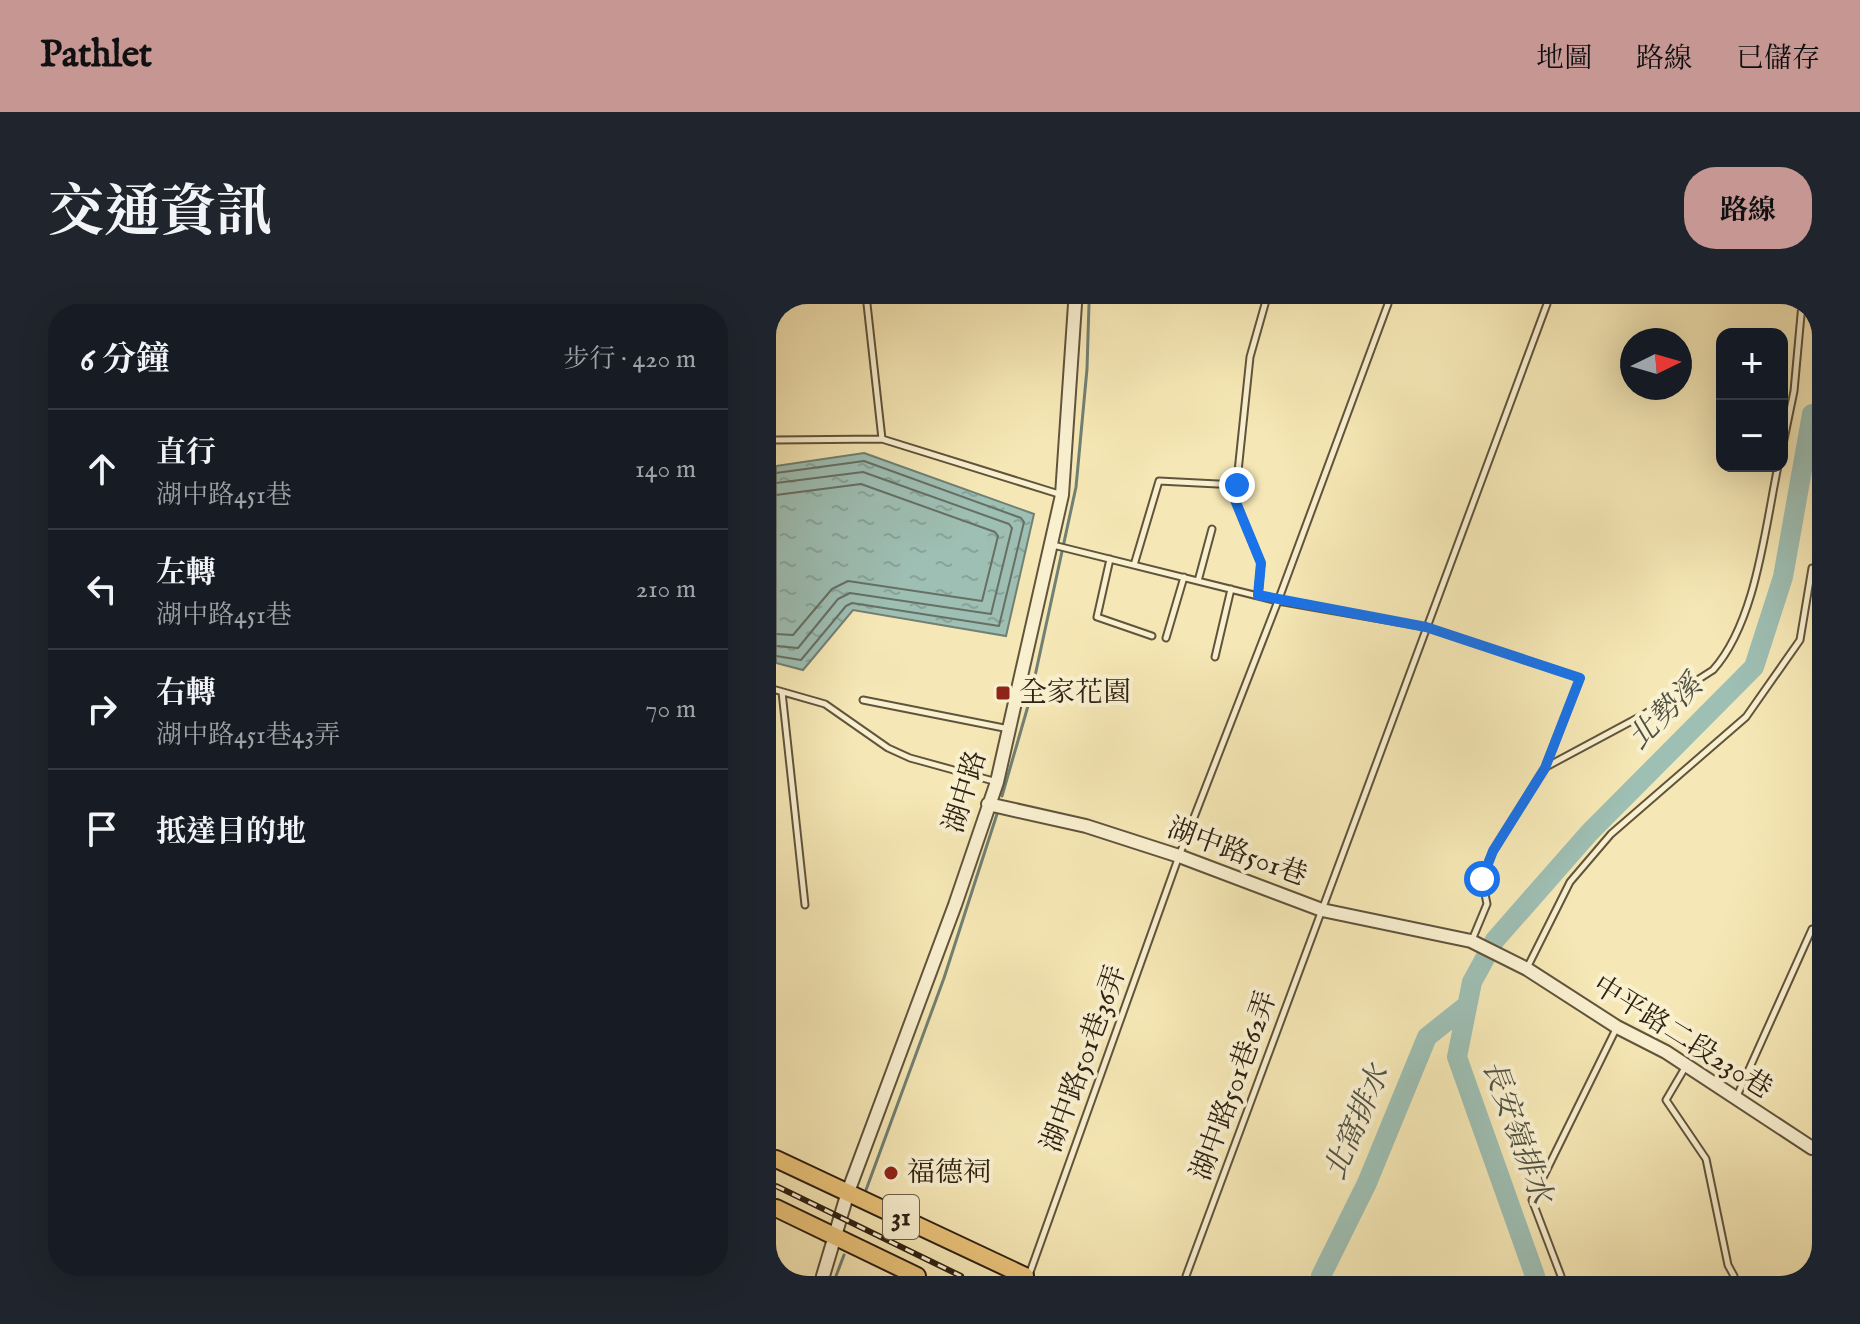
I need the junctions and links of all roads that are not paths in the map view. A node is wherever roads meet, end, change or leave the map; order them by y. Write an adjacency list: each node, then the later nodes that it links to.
1 (867, 304): 8 (lane)
2 (1075, 304): 12 (street, 湖中路)
3 (1265, 304): 11 (lane)
4 (1388, 304): 22 (lane, 湖中路501巷36弄)
5 (1547, 304): 23 (lane, 湖中路501巷62弄)
6 (1802, 304): 7 (lane)
7 (1788, 420)
8 (882, 439): 9 (lane); 12 (lane)
9 (776, 440)
10 (1777, 472): 30 (lane)
11 (1237, 485): 16 (lane); 21 (lane)
12 (1062, 495): 14 (street, 湖中路)
13 (1212, 529): 19 (lane)
14 (1051, 545): 15 (lane); 29 (street, 湖中路)
15 (1110, 559): 16 (lane); 24 (lane)
16 (1134, 565): 18 (lane)
17 (1812, 568): 38 (lane)
18 (1184, 577): 19 (lane); 25 (lane)
19 (1198, 581): 20 (lane)
20 (1231, 589): 21 (lane); 26 (lane)
21 (1258, 595): 22 (lane)
22 (1278, 601): 23 (lane); 33 (lane, 湖中路501巷36弄)
23 (1426, 627): 30 (lane); 35 (lane, 湖中路501巷62弄)
24 (1152, 636)
25 (1166, 638)
26 (1215, 657)
27 (779, 691): 31 (lane); 34 (lane)
28 (863, 700): 29 (lane)
29 (1010, 729): 31 (street, 湖中路)
30 (1545, 768): 37 (lane)
31 (997, 782): 32 (street, 湖中路)
32 (988, 804): 33 (street, 湖中路501巷); 44 (street, 湖中路)
33 (1179, 856): 35 (street, 湖中路501巷); 49 (lane, 湖中路501巷36弄)
34 (805, 905)
35 (1322, 910): 37 (street, 湖中路501巷); 50 (lane, 湖中路501巷62弄)
36 (1812, 929): 41 (lane)
37 (1471, 941): 38 (street, 湖中路501巷)
38 (1527, 969): 39 (street, 中平路二段230巷)
39 (1617, 1027): 40 (street, 中平路二段230巷); 51 (lane)
40 (1686, 1065): 41 (street, 中平路二段230巷); 52 (lane)
41 (1736, 1098): 42 (street, 中平路二段230巷)
42 (1812, 1148)
43 (776, 1159): 44 (main road, 31)
44 (848, 1192): 46 (street, 湖中路); 49 (main road, 31)
45 (776, 1208): 46 (main road, 31)
46 (837, 1236): 47 (street, 湖中路); 48 (main road, 31)
47 (823, 1276)
48 (917, 1276)
49 (1026, 1276)
50 (1186, 1276)
51 (1561, 1276)
52 (1734, 1276)

